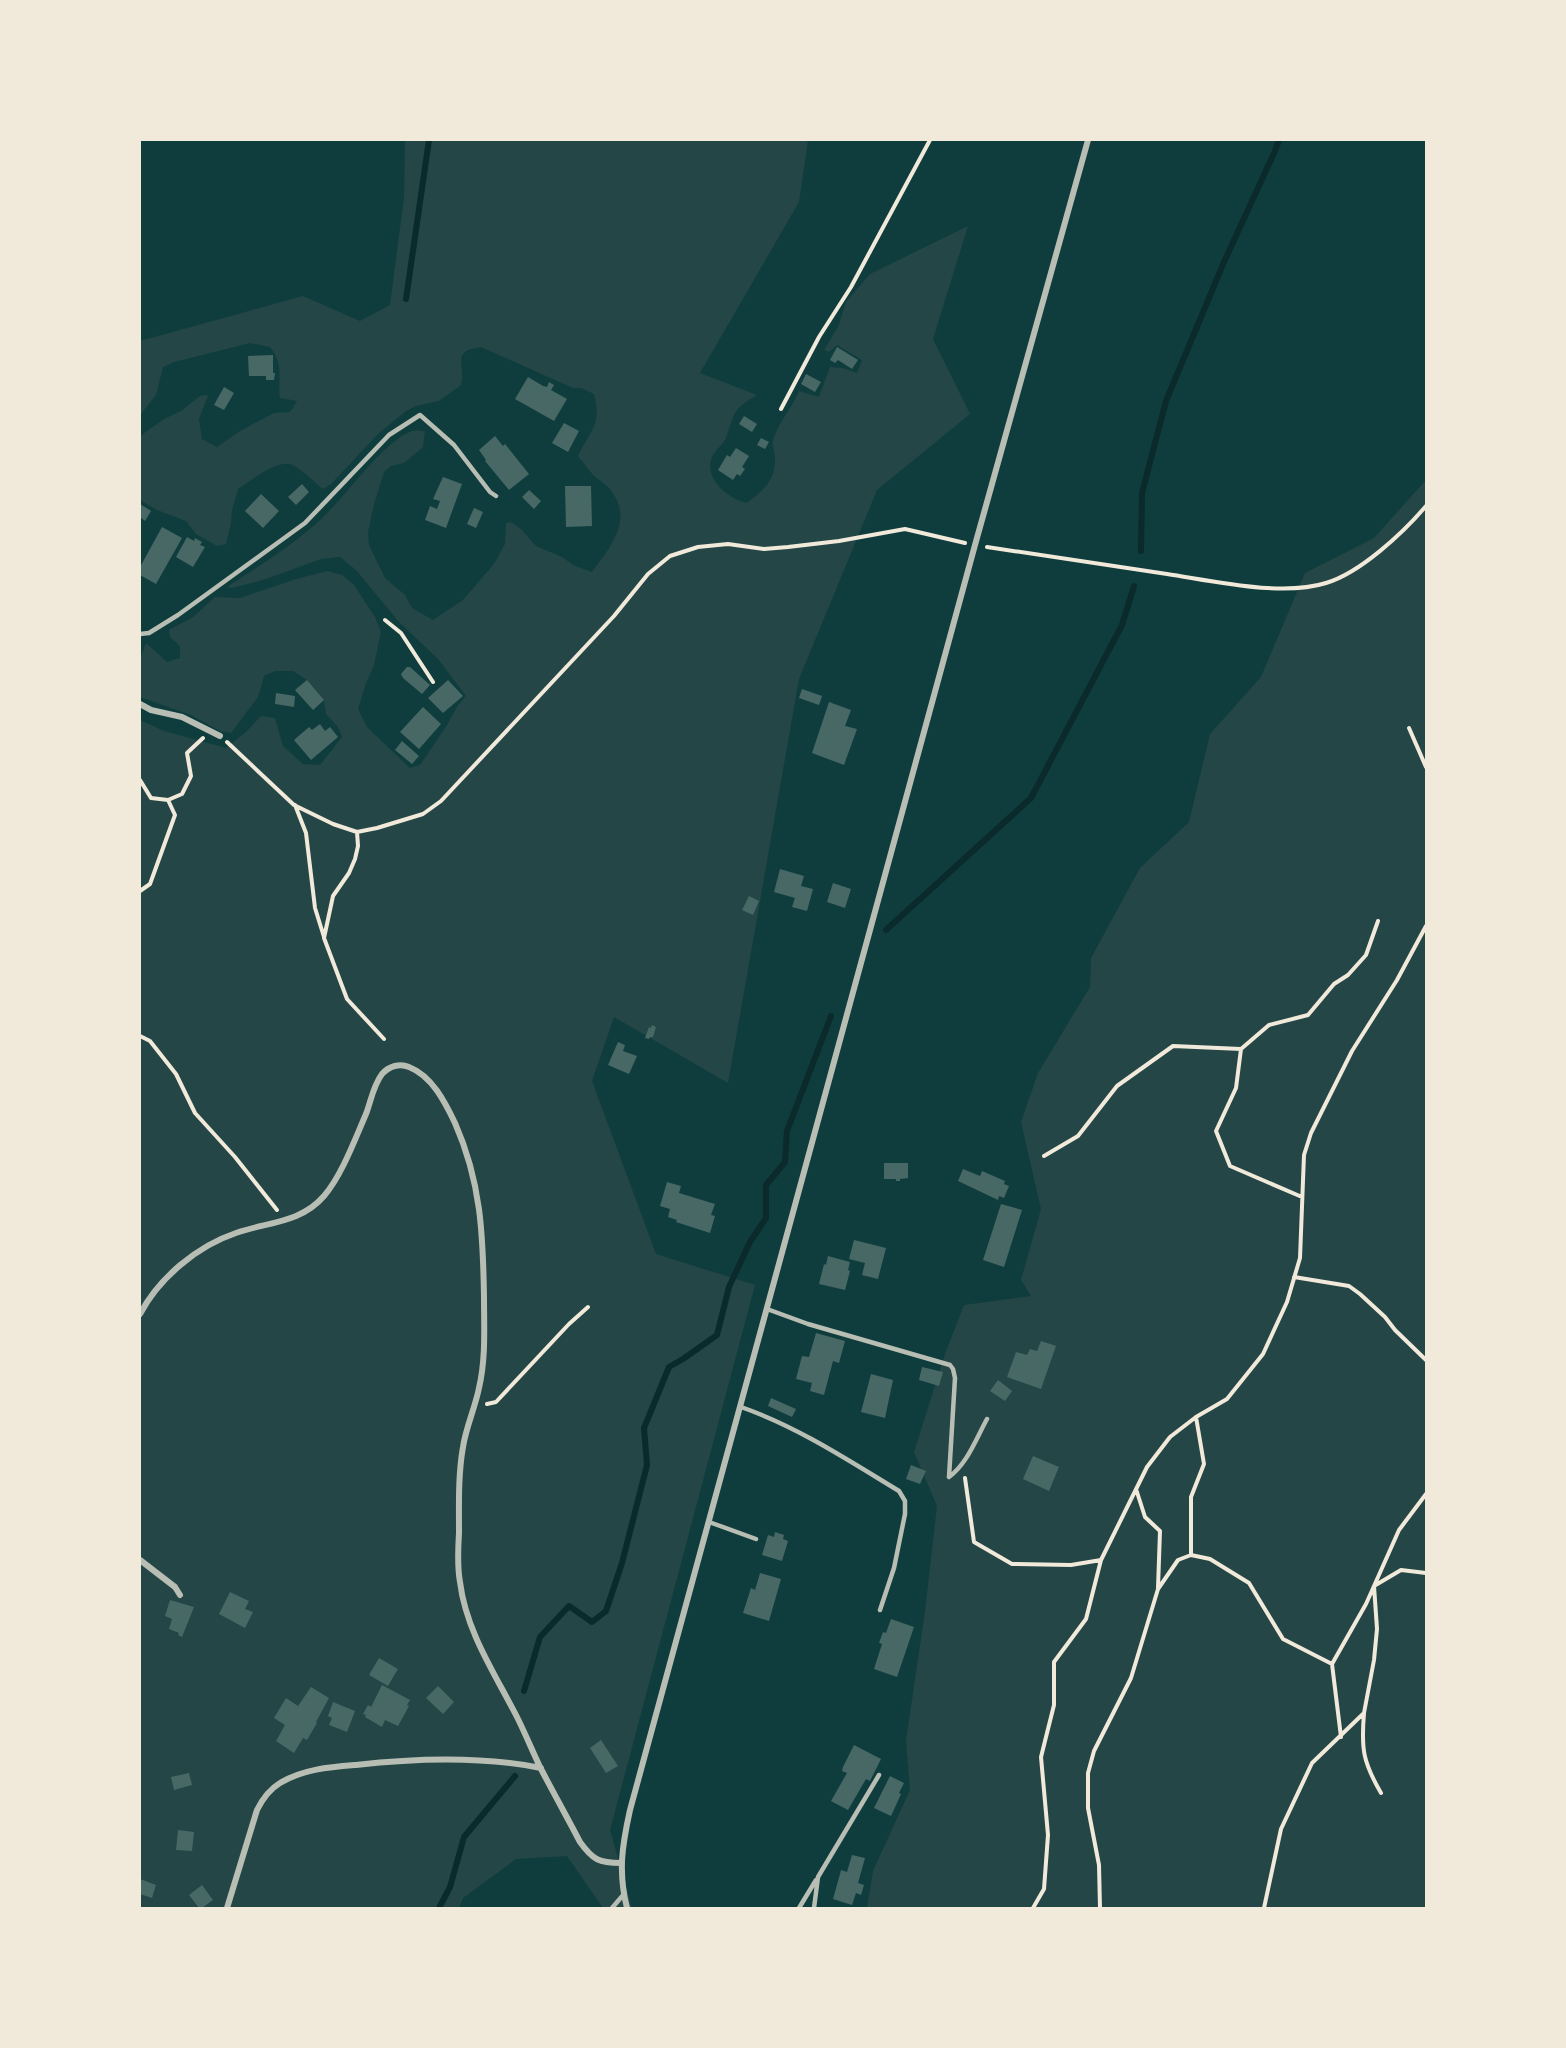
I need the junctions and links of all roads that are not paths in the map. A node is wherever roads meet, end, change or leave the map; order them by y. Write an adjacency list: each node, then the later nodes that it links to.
1 (1088, 140): 6 (street)
2 (496, 496): 3 (lane)
3 (140, 634)
4 (140, 704): 5 (street)
5 (220, 736)
6 (767, 1309): 8 (street); 9 (lane)
7 (140, 1314): 15 (street)
8 (741, 1407): 10 (street); 14 (lane)
9 (987, 1419)
10 (709, 1522): 11 (lane); 17 (street)
11 (756, 1539)
12 (140, 1560): 13 (street)
13 (180, 1595)
14 (880, 1610)
15 (541, 1768): 17 (street); 20 (street)
16 (879, 1775): 18 (lane)
17 (621, 1863): 19 (street)
18 (818, 1877): 23 (lane); 24 (lane)
19 (624, 1894): 21 (lane); 22 (street)
20 (227, 1908)
21 (612, 1908)
22 (627, 1908)
23 (799, 1908)
24 (814, 1908)

